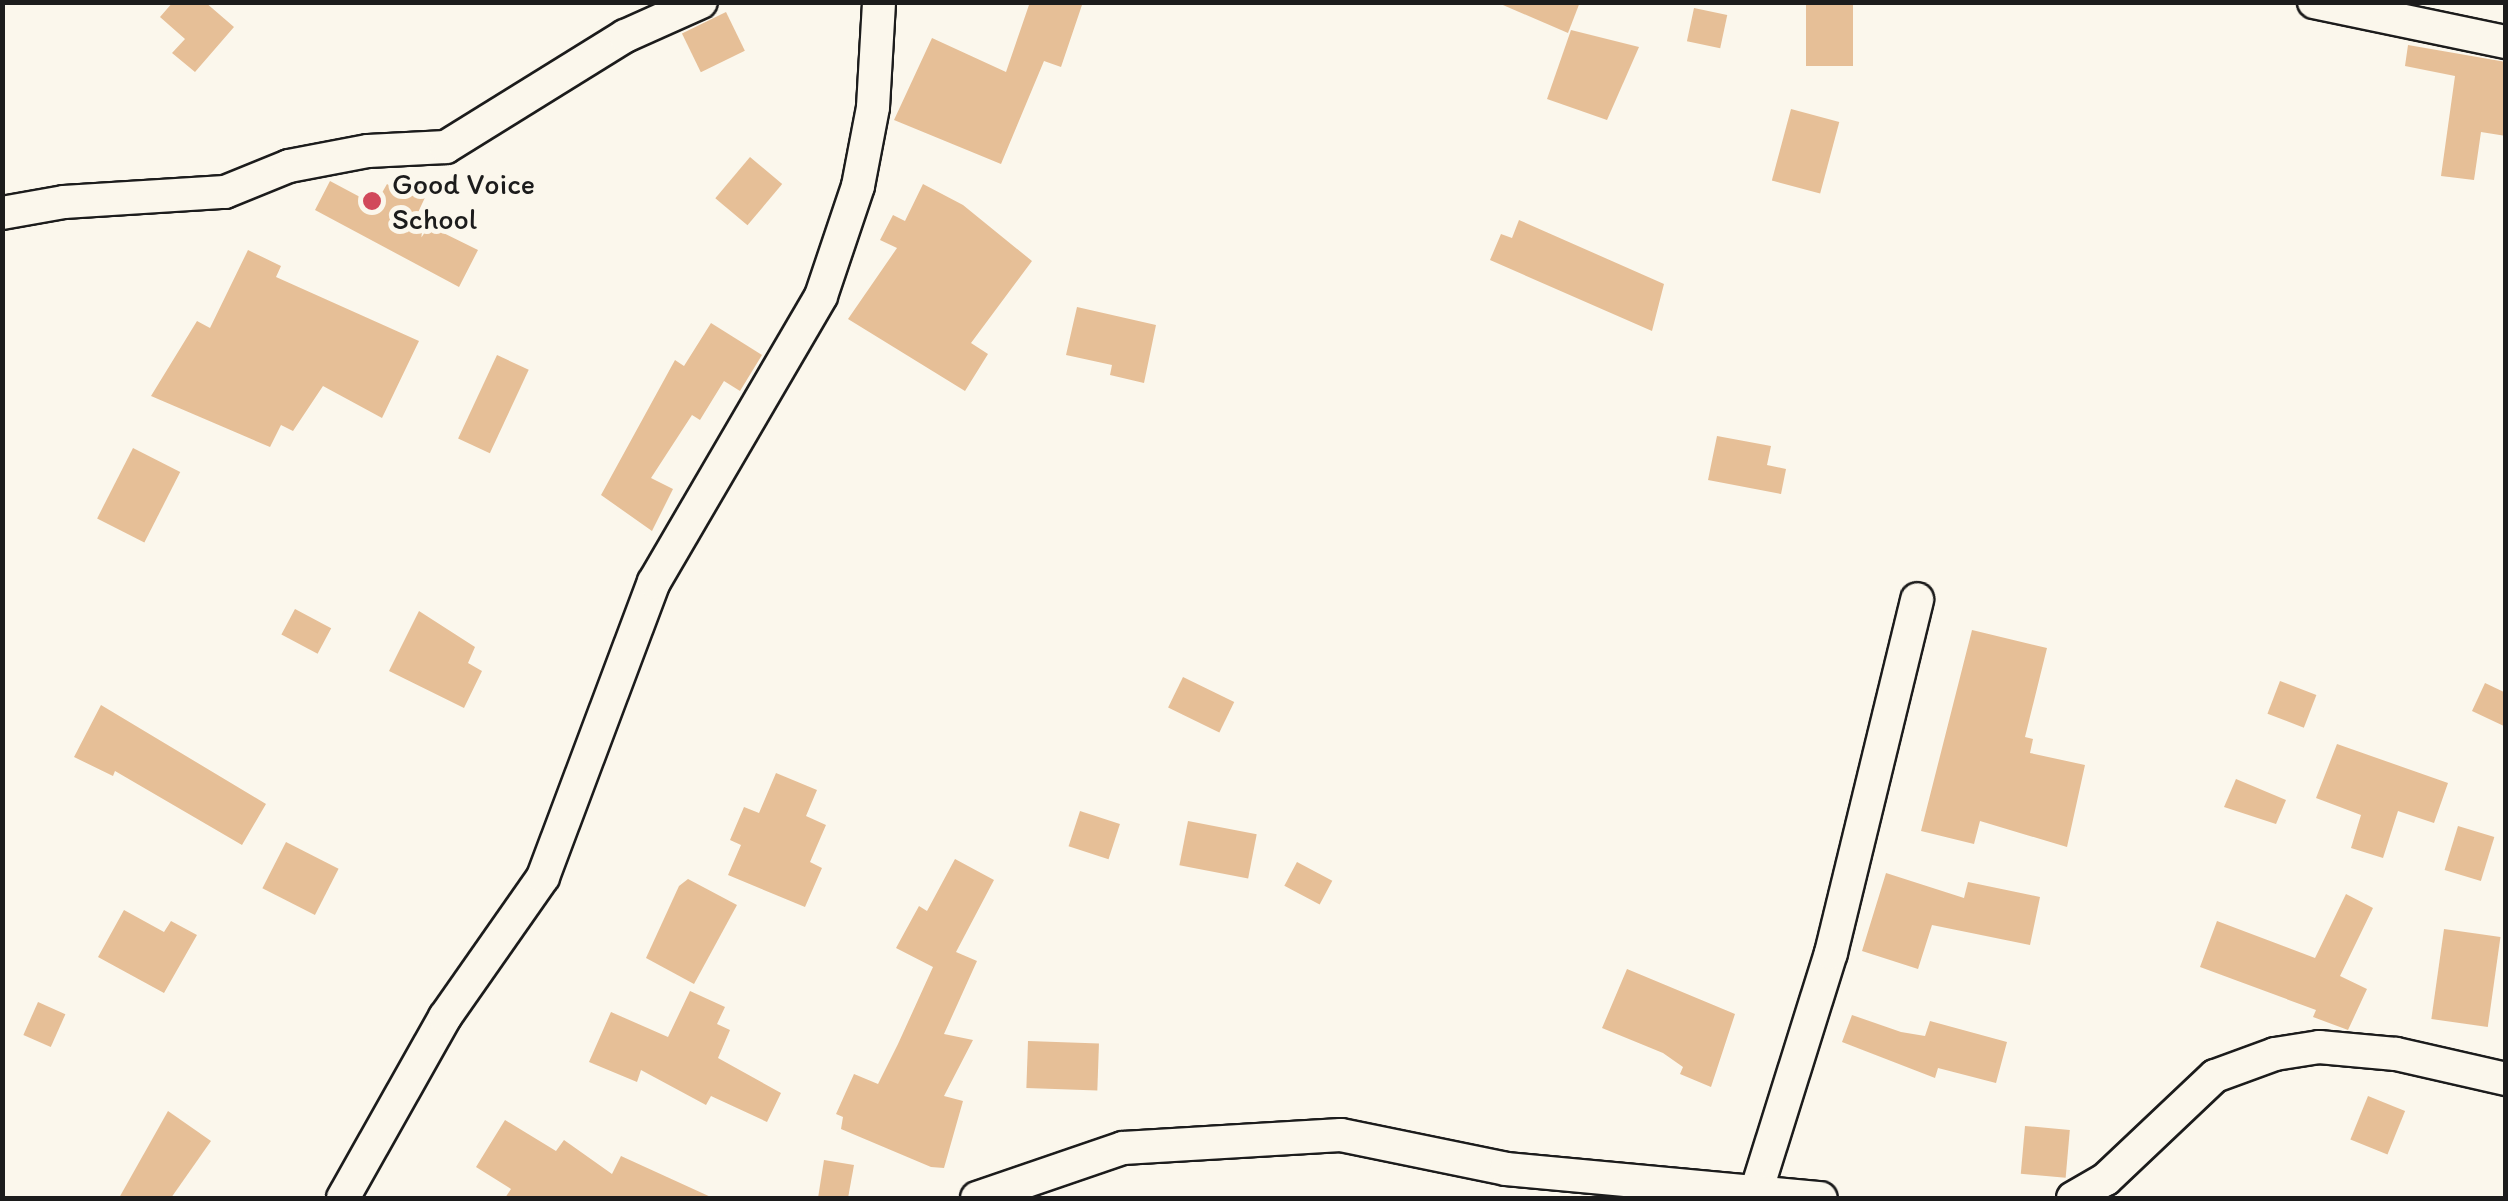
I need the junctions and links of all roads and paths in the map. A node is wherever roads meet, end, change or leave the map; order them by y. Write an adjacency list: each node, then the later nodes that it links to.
1 (701, 2): 5 (street)
2 (879, 2): 9 (street)
3 (2314, 2): 4 (street)
4 (2506, 42)
5 (2, 213)
6 (1917, 599): 8 (street)
7 (2506, 1079): 12 (street)
8 (1757, 1189): 10 (street); 11 (street)
9 (343, 1198)
10 (976, 1198)
11 (1821, 1198)
12 (2073, 1198)

